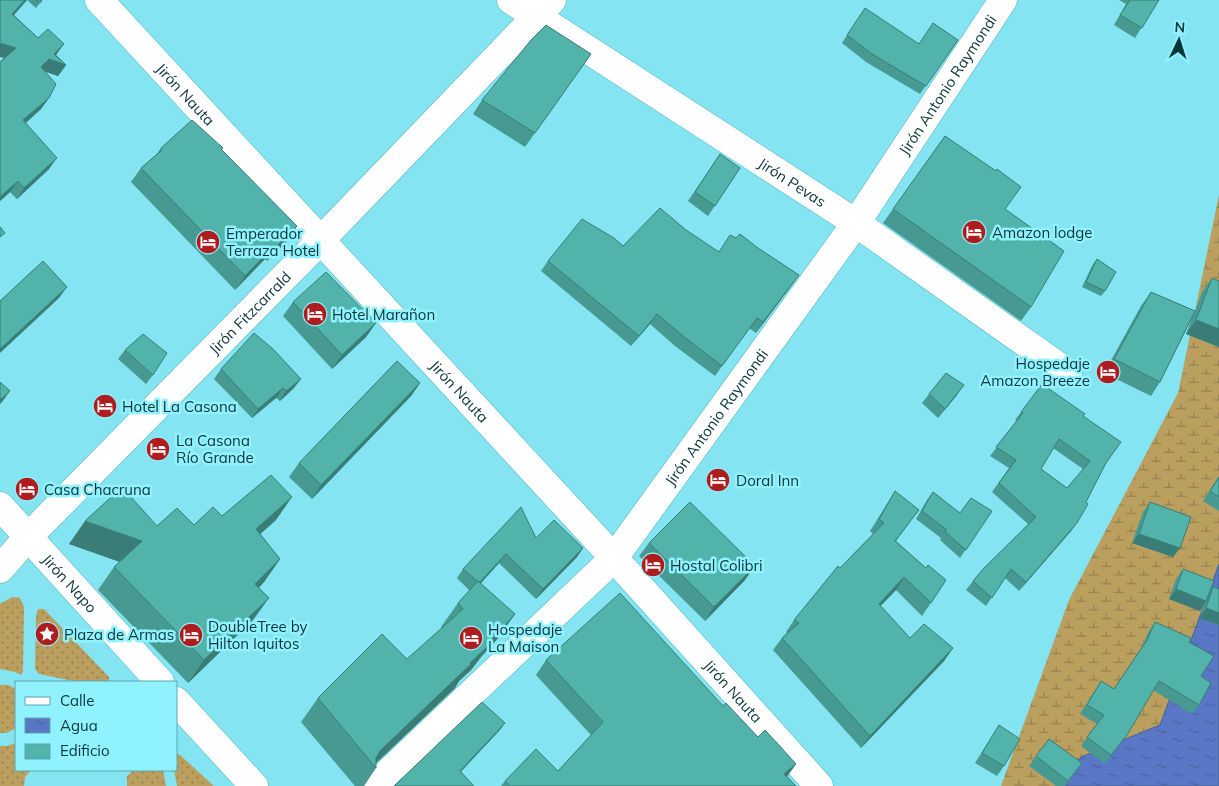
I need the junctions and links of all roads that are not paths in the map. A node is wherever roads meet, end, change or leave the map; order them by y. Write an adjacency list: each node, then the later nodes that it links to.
1 (99, 0): 6 (street, Jirón Nauta)
2 (511, 0): 4 (street, Jirón Pevas)
3 (1003, 0): 5 (street, Jirón Antonio Raymondi)
4 (544, 8): 5 (street, Jirón Pevas); 6 (street, Jirón Fitzcarrald)
5 (856, 223): 7 (street, Jirón Pevas); 10 (street, Jirón Antonio Raymondi)
6 (320, 241): 9 (street, Jirón Fitzcarrald); 10 (street, Jirón Nauta)
7 (1068, 373)
8 (0, 506): 9 (street, Jirón Napo)
9 (28, 537): 11 (street, Jirón Fitzcarrald); 12 (street, Jirón Napo)
10 (614, 558): 15 (street, Jirón Antonio Raymondi); 16 (street, Jirón Nauta)
11 (0, 568)
12 (159, 681)
13 (178, 703): 14 (street)
14 (254, 786)
15 (374, 786)
16 (819, 786)

